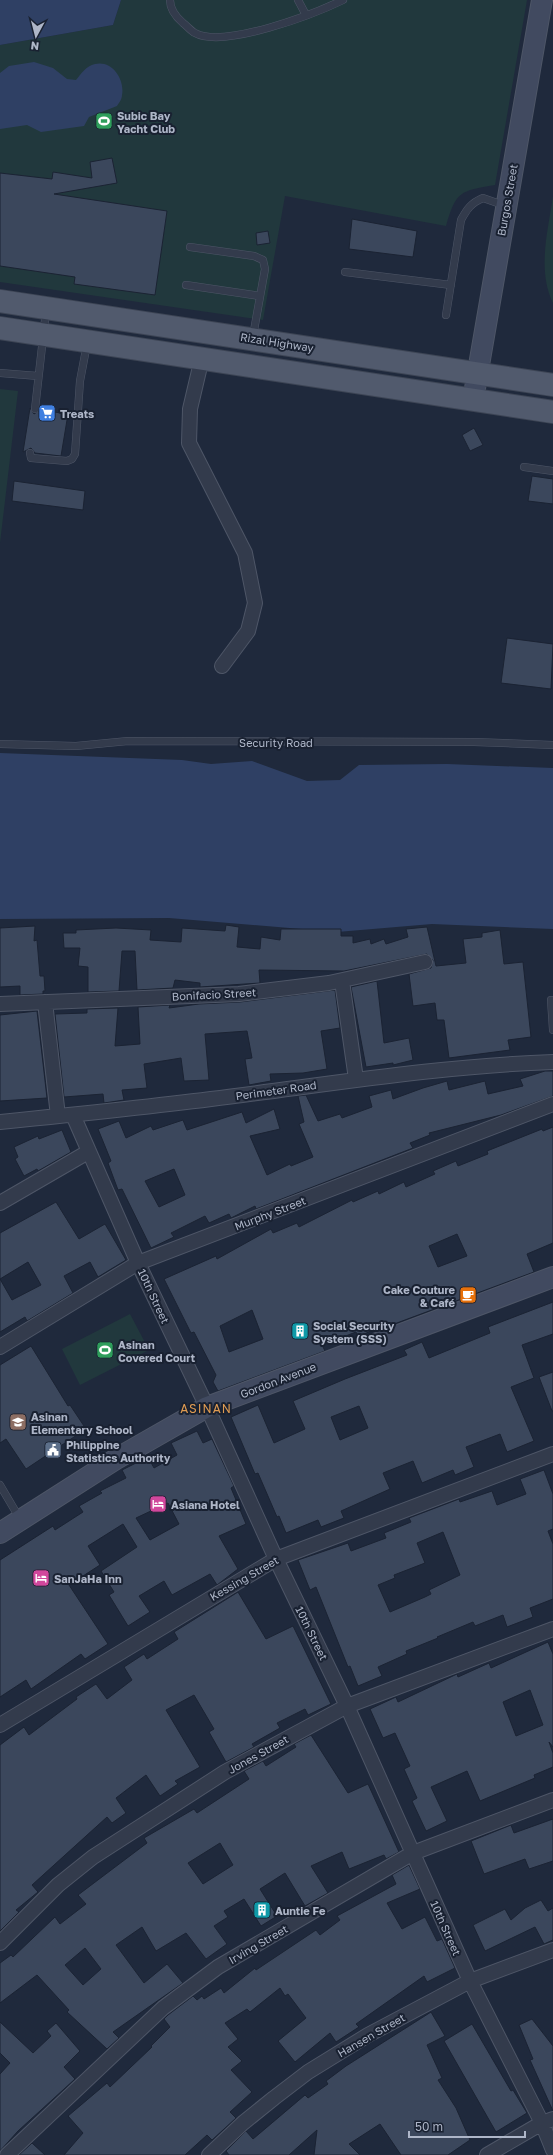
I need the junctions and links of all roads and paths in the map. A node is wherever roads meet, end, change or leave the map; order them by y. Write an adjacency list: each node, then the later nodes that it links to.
1 (170, 0): 5 (lane)
2 (298, 0): 5 (lane)
3 (343, 0): 5 (lane)
4 (542, 0): 6 (main road, Burgos Street)
5 (306, 14)
6 (506, 206): 10 (lane); 21 (main road, Burgos Street)
7 (190, 247): 11 (lane)
8 (345, 272): 10 (lane)
9 (186, 285): 11 (lane)
10 (451, 285): 14 (lane)
11 (260, 296): 17 (lane)
12 (0, 300): 13 (main road, Rizal Highway)
13 (47, 307): 16 (lane); 17 (main road, Rizal Highway)
14 (446, 315)
15 (0, 328): 16 (main road)
16 (43, 334): 18 (main road); 22 (lane)
17 (253, 339): 21 (main road, Rizal Highway)
18 (88, 341): 19 (main road); 27 (lane)
19 (202, 358): 24 (main road); 30 (street)
20 (0, 373): 22 (lane)
21 (476, 373): 23 (main road, Rizal Highway); 24 (main road, Burgos Street)
22 (38, 376): 25 (lane)
23 (553, 385)
24 (473, 400): 26 (main road)
25 (35, 409)
26 (553, 412)
27 (30, 453)
28 (524, 467): 29 (lane)
29 (553, 471)
30 (222, 666)
31 (0, 744): 32 (lane, Security Road)
32 (553, 745)
33 (425, 962): 34 (street, Bonifacio Street)
34 (342, 981): 36 (street, Bonifacio Street); 40 (street)
35 (551, 1000): 38 (lane)
36 (45, 1002): 37 (street, Bonifacio Street); 43 (street)
37 (0, 1004)
38 (553, 1030)
39 (553, 1062): 40 (street, Perimeter Road)
40 (356, 1079): 42 (street, Perimeter Road)
41 (553, 1104): 47 (street, Murphy Street)
42 (73, 1115): 43 (street, Perimeter Road); 45 (street, 10th Street)
43 (58, 1116): 44 (street, Perimeter Road)
44 (0, 1122)
45 (88, 1152): 46 (street); 47 (street, 10th Street)
46 (0, 1203)
47 (138, 1263): 49 (street, Murphy Street); 50 (street, 10th Street)
48 (553, 1277): 50 (main road, Gordon Avenue)
49 (0, 1347)
50 (207, 1407): 53 (main road, Gordon Avenue); 55 (street, 10th Street)
51 (553, 1454): 55 (street, Kessing Street)
52 (0, 1486): 53 (lane)
53 (20, 1519): 54 (main road, Gordon Avenue)
54 (0, 1533)
55 (276, 1559): 57 (street, 10th Street); 58 (street, Kessing Street)
56 (553, 1628): 57 (street, Jones Street)
57 (347, 1706): 60 (street, 10th Street); 61 (street, Jones Street)
58 (0, 1725)
59 (553, 1800): 60 (street, Irving Street)
60 (413, 1853): 63 (street, 10th Street); 66 (street, Irving Street)
61 (0, 1943)
62 (553, 1950): 63 (street, Hansen Street)
63 (470, 1981): 64 (street, 10th Street); 67 (street, Hansen Street)
64 (547, 2121): 65 (street, 10th Street); 68 (street)
65 (553, 2150)
66 (7, 2155)
67 (209, 2155)
68 (487, 2155)

